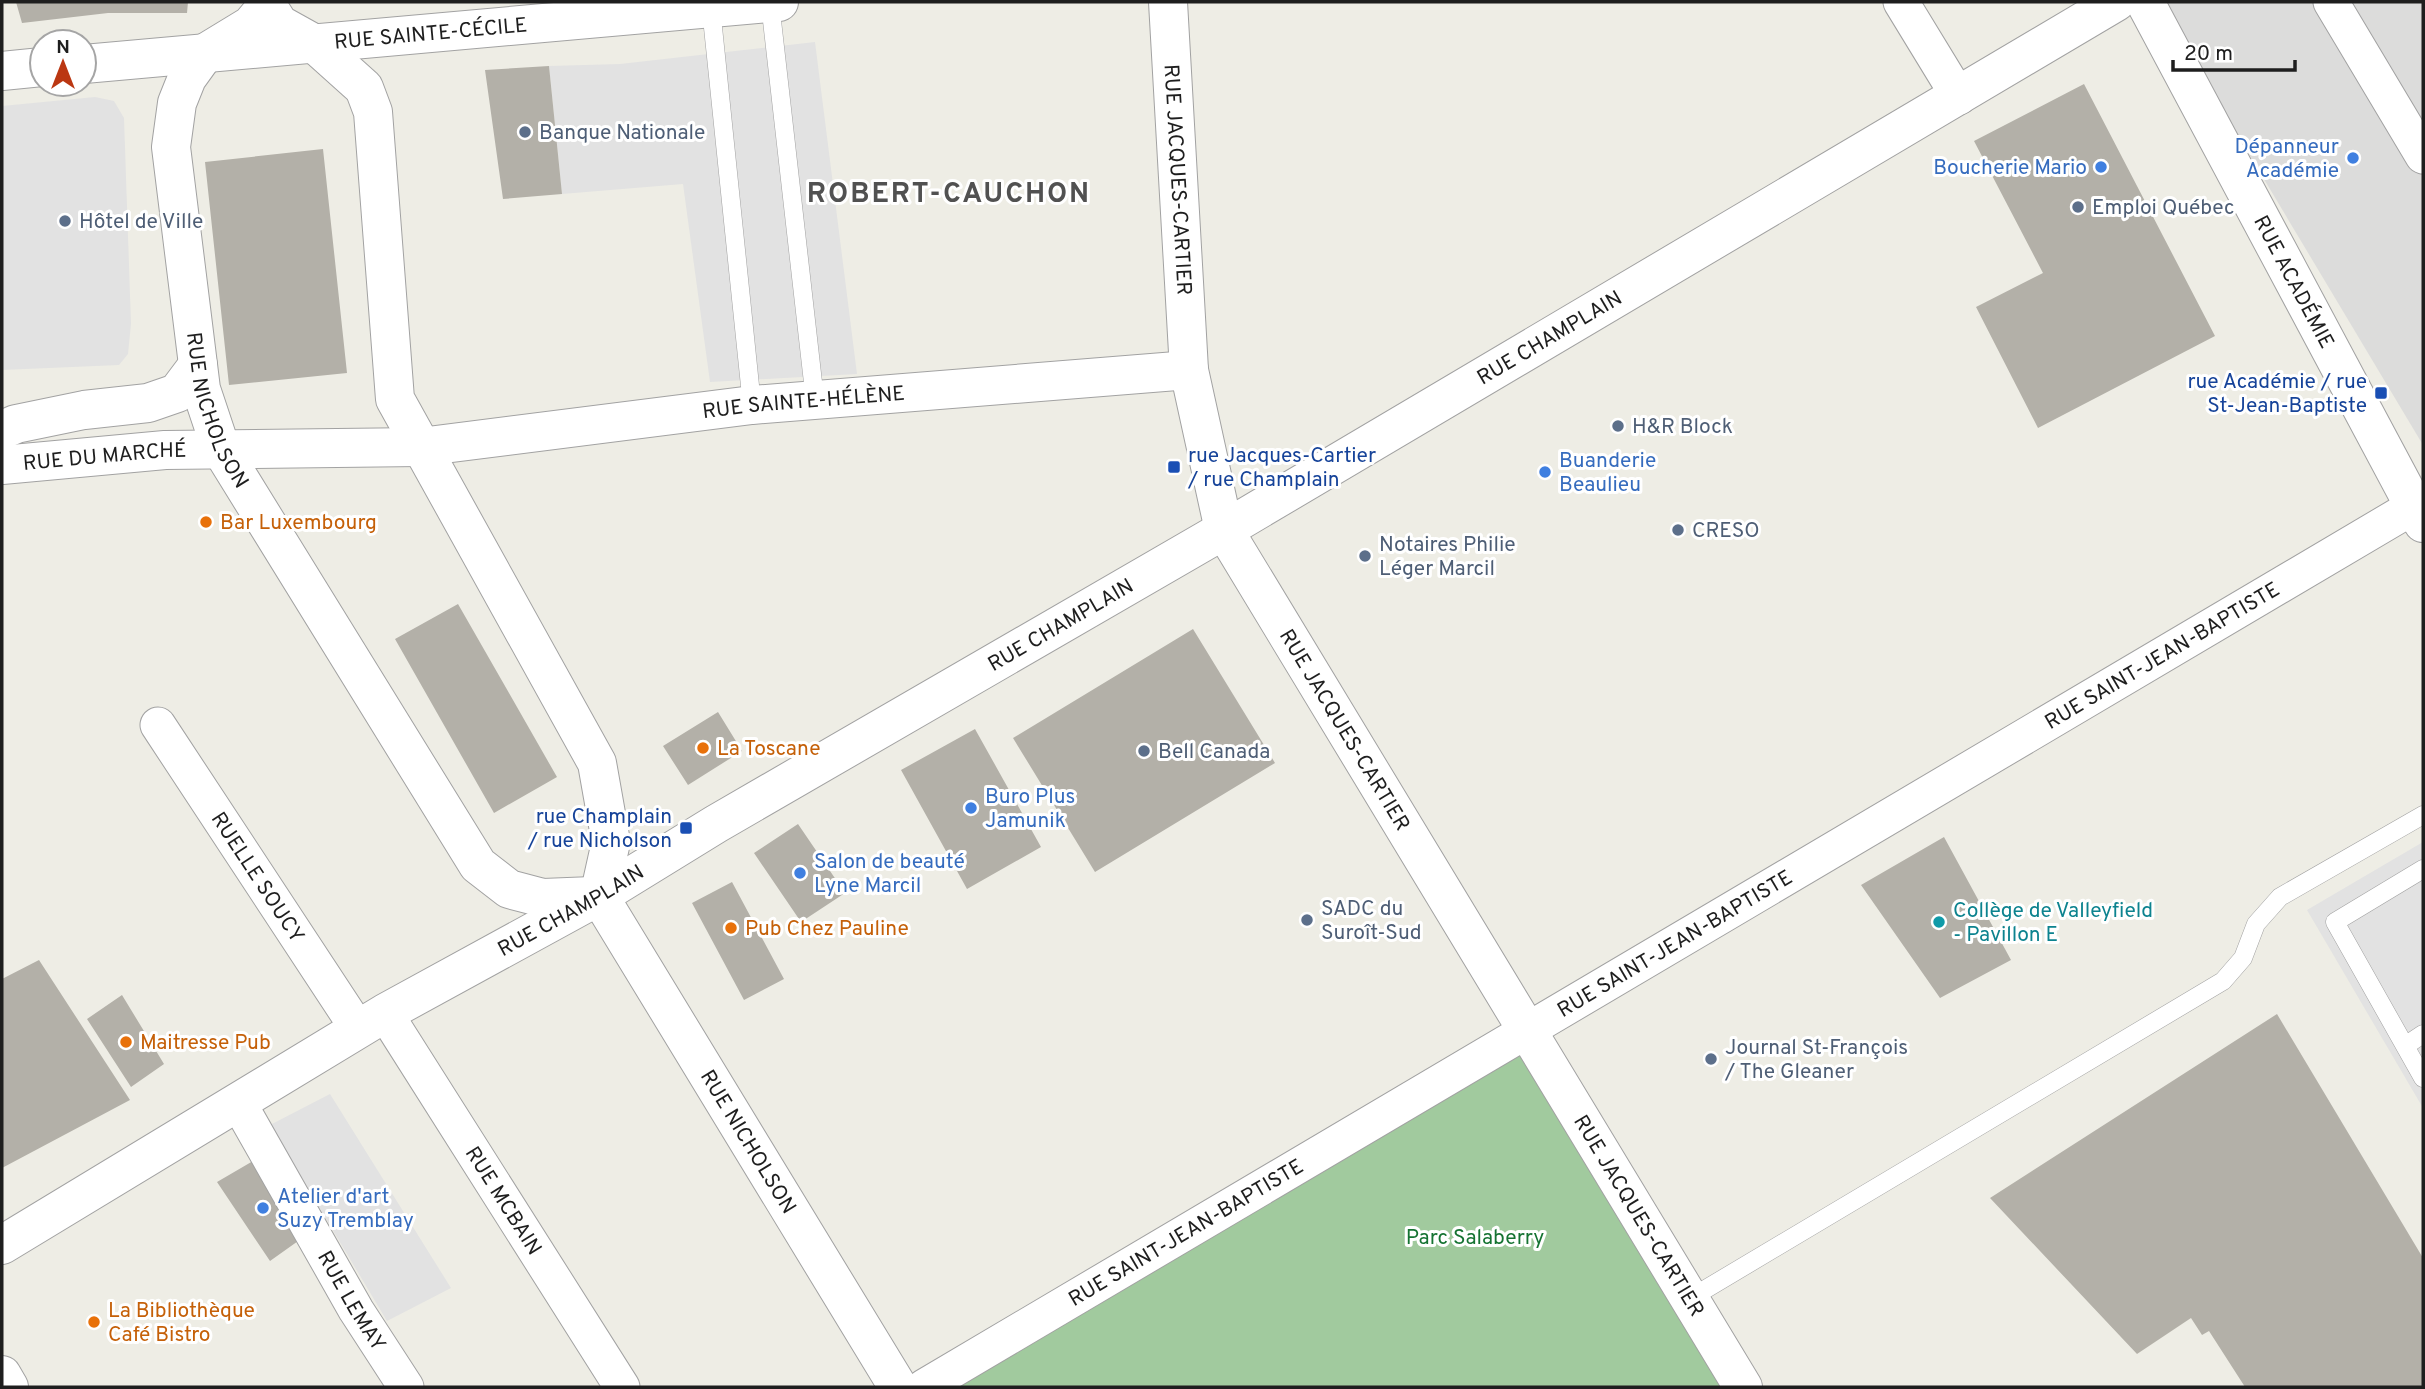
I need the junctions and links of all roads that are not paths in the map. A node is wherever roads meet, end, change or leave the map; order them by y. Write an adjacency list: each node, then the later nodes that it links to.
1 (779, 2): 7 (street, RUE SAINTE-CÉCILE)
2 (1168, 2): 18 (street, RUE JACQUES-CARTIER)
3 (1901, 2): 15 (street)
4 (2116, 2): 15 (street, RUE CHAMPLAIN)
5 (2145, 2): 25 (street, RUE ACADÉMIE)
6 (2330, 2): 16 (street)
7 (770, 3): 9 (street, RUE SAINTE-CÉCILE); 19 (lane)
8 (266, 4): 10 (street, RUE NICHOLSON); 11 (street, RUE NICHOLSON)
9 (711, 8): 10 (street, RUE SAINTE-CÉCILE); 20 (lane)
10 (316, 44): 11 (street, RUE SAINTE-CÉCILE); 22 (street, RUE NICHOLSON)
11 (205, 53): 12 (street, RUE SAINTE-CÉCILE); 17 (street, RUE NICHOLSON)
12 (98, 63)
13 (28, 68): 14 (street)
14 (2, 71)
15 (1959, 97): 26 (street, RUE CHAMPLAIN)
16 (2423, 156)
17 (198, 365): 21 (street, RUE DU MARCHÉ); 23 (street, RUE NICHOLSON)
18 (1189, 370): 19 (street, RUE SAINTE-HÉLÈNE); 26 (street, RUE JACQUES-CARTIER)
19 (815, 400): 20 (street, RUE SAINTE-HÉLÈNE)
20 (752, 405): 22 (street, RUE SAINTE-HÉLÈNE)
21 (2, 430)
22 (420, 447): 23 (street, RUE DU MARCHÉ); 30 (street, RUE NICHOLSON)
23 (221, 449): 24 (street, RUE DU MARCHÉ); 30 (street, RUE NICHOLSON)
24 (2, 465)
25 (2420, 511): 32 (street, RUE SAINT-JEAN-BAPTISTE)
26 (1224, 530): 30 (street, RUE CHAMPLAIN); 32 (street, RUE JACQUES-CARTIER)
27 (158, 725): 31 (street, RUELLE SOUCY)
28 (2423, 815): 38 (lane)
29 (2423, 869): 34 (lane)
30 (599, 896): 31 (street, RUE CHAMPLAIN); 43 (street, RUE NICHOLSON)
31 (371, 1021): 36 (street, RUE CHAMPLAIN); 42 (street, RUE MCBAIN)
32 (1527, 1031): 38 (street, RUE JACQUES-CARTIER); 44 (street, RUE SAINT-JEAN-BAPTISTE)
33 (2423, 1034): 34 (lane)
34 (2405, 1045): 35 (lane)
35 (2423, 1078)
36 (238, 1102): 37 (street, RUE CHAMPLAIN); 41 (street, RUE LEMAY)
37 (2, 1245)
38 (1689, 1299): 45 (street, RUE JACQUES-CARTIER)
39 (2, 1375): 40 (street)
40 (9, 1387)
41 (406, 1387)
42 (622, 1387)
43 (898, 1387)
44 (925, 1387)
45 (1743, 1387)

